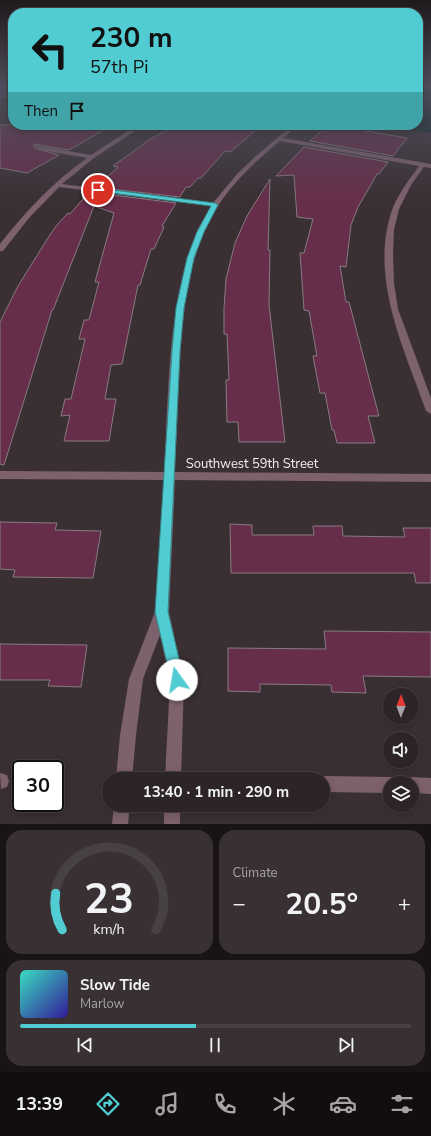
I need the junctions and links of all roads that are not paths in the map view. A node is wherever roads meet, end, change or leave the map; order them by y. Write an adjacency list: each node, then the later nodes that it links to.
1 (133, 130): 5 (street)
2 (290, 130): 3 (street)
3 (278, 139): 6 (street); 9 (street)
4 (37, 146): 5 (street)
5 (92, 156): 8 (street)
6 (422, 165): 7 (street); 11 (street)
7 (431, 166)
8 (58, 185): 9 (street); 10 (street)
9 (215, 205): 13 (street)
10 (0, 249)
11 (431, 411)
12 (0, 475): 13 (street, Southwest 59th Street)
13 (168, 477): 14 (street, Southwest 59th Street); 15 (street)
14 (431, 478)
15 (162, 612): 16 (street); 17 (street)
16 (125, 772)
17 (173, 772)
18 (330, 784): 19 (street)
19 (383, 785)
20 (419, 785): 21 (street)
21 (431, 786)
22 (121, 812): 24 (street)
23 (172, 812): 25 (street)
24 (120, 824)
25 (172, 824)

